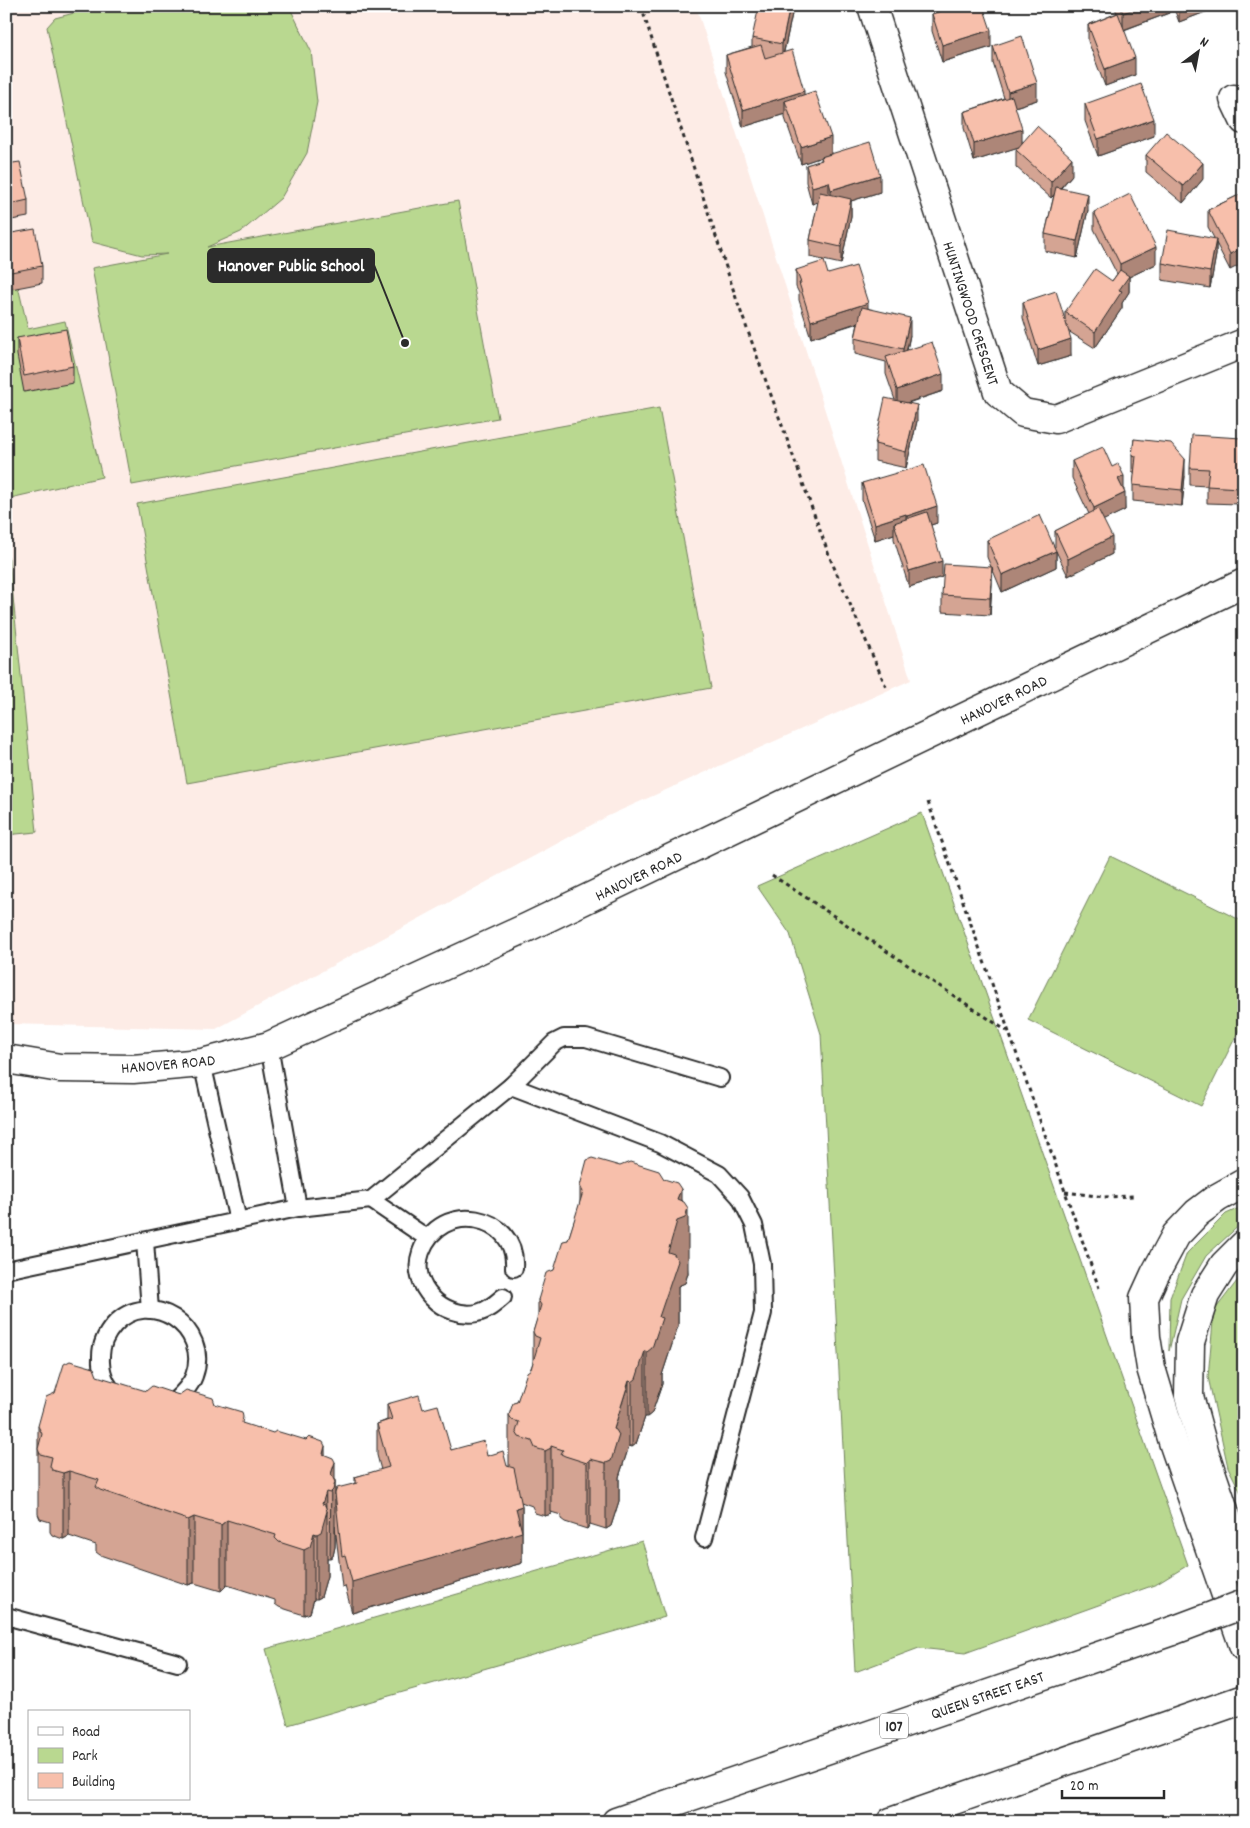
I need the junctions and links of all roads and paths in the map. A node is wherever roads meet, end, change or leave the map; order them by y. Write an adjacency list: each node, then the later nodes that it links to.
1 (641, 6): 5 (path)
2 (872, 6): 3 (main road, HUNTINGWOOD CRESCENT)
3 (1244, 343)
4 (1244, 583): 9 (main road, HANOVER ROAD)
5 (887, 689)
6 (928, 802): 8 (path)
7 (772, 875): 8 (path)
8 (1008, 1032): 15 (path)
9 (269, 1046): 11 (main road, HANOVER ROAD); 18 (lane)
10 (6, 1060): 11 (main road, HANOVER ROAD)
11 (202, 1063): 19 (lane)
12 (720, 1078): 13 (lane)
13 (511, 1086): 17 (lane); 30 (lane)
14 (1244, 1183): 34 (main road)
15 (1065, 1192): 16 (path); 25 (path)
16 (1135, 1196)
17 (371, 1200): 18 (lane); 20 (lane)
18 (298, 1208): 19 (lane)
19 (238, 1221): 21 (lane)
20 (427, 1238): 23 (lane); 26 (lane)
21 (145, 1240): 24 (lane); 27 (lane)
22 (1244, 1245): 31 (main road)
23 (514, 1268)
24 (6, 1270)
25 (1099, 1288)
26 (503, 1297)
27 (150, 1310): 28 (lane); 29 (lane)
28 (172, 1402)
29 (129, 1403)
30 (704, 1538)
31 (1244, 1569)
32 (1244, 1604): 38 (main road, QUEEN STREET EAST / 107, bridge)
33 (6, 1616): 35 (lane)
34 (1244, 1647)
35 (178, 1663)
36 (1244, 1699): 37 (main road)
37 (1116, 1744): 39 (main road); 40 (main road)
38 (616, 1822)
39 (891, 1822)
40 (944, 1822)

